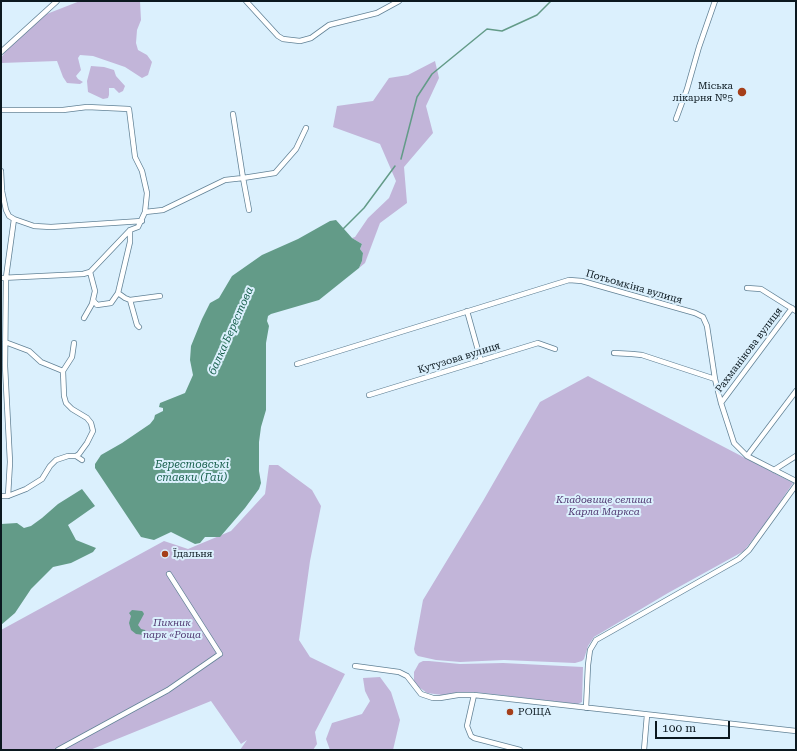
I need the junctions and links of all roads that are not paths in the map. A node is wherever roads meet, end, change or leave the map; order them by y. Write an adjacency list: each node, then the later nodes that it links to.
1 (56, 1): 5 (street)
2 (246, 1): 3 (street)
3 (399, 1)
4 (715, 1): 8 (street)
5 (1, 52)
6 (1, 110): 13 (street)
7 (233, 114): 11 (street)
8 (676, 119)
9 (306, 128): 11 (street)
10 (1, 171): 14 (street)
11 (243, 178): 12 (street); 13 (street)
12 (249, 210)
13 (145, 212): 15 (street)
14 (14, 219): 15 (street); 18 (street)
15 (142, 221): 16 (street)
16 (130, 230): 17 (street); 20 (street)
17 (90, 272): 18 (street); 22 (street)
18 (4, 277): 28 (street)
19 (747, 288): 24 (street)
20 (118, 293): 22 (street); 23 (street)
21 (160, 296): 23 (street)
22 (93, 300): 26 (street)
23 (130, 300): 27 (street)
24 (794, 309): 38 (street, Рахманінова вулиця)
25 (467, 311): 32 (street); 33 (street, Потьомкіна вулиця); 35 (street, Потьомкіна вулиця)
26 (84, 318)
27 (139, 327)
28 (5, 342): 34 (street); 47 (street)
29 (74, 343): 34 (street)
30 (555, 349): 32 (street, Кутузова вулиця)
31 (614, 353): 35 (street)
32 (481, 361): 37 (street, Кутузова вулиця)
33 (297, 364)
34 (63, 371): 39 (street)
35 (715, 379): 38 (street, Потьомкіна вулиця)
36 (796, 391): 40 (street)
37 (369, 396)
38 (720, 404): 40 (street, Потьомкіна вулиця)
39 (76, 456): 42 (street); 47 (street)
40 (747, 456): 43 (street, Потьомкіна вулиця)
41 (796, 456): 43 (street)
42 (82, 460)
43 (774, 470): 44 (street, Потьомкіна вулиця)
44 (796, 481)
45 (796, 485): 51 (street)
46 (1, 496): 47 (street)
47 (8, 496)
48 (169, 574): 54 (street)
49 (355, 666): 50 (street)
50 (474, 695): 51 (street); 55 (street)
51 (586, 708): 52 (street)
52 (647, 715): 53 (street); 56 (street)
53 (796, 731)
54 (58, 750)
55 (520, 750)
56 (644, 750)

